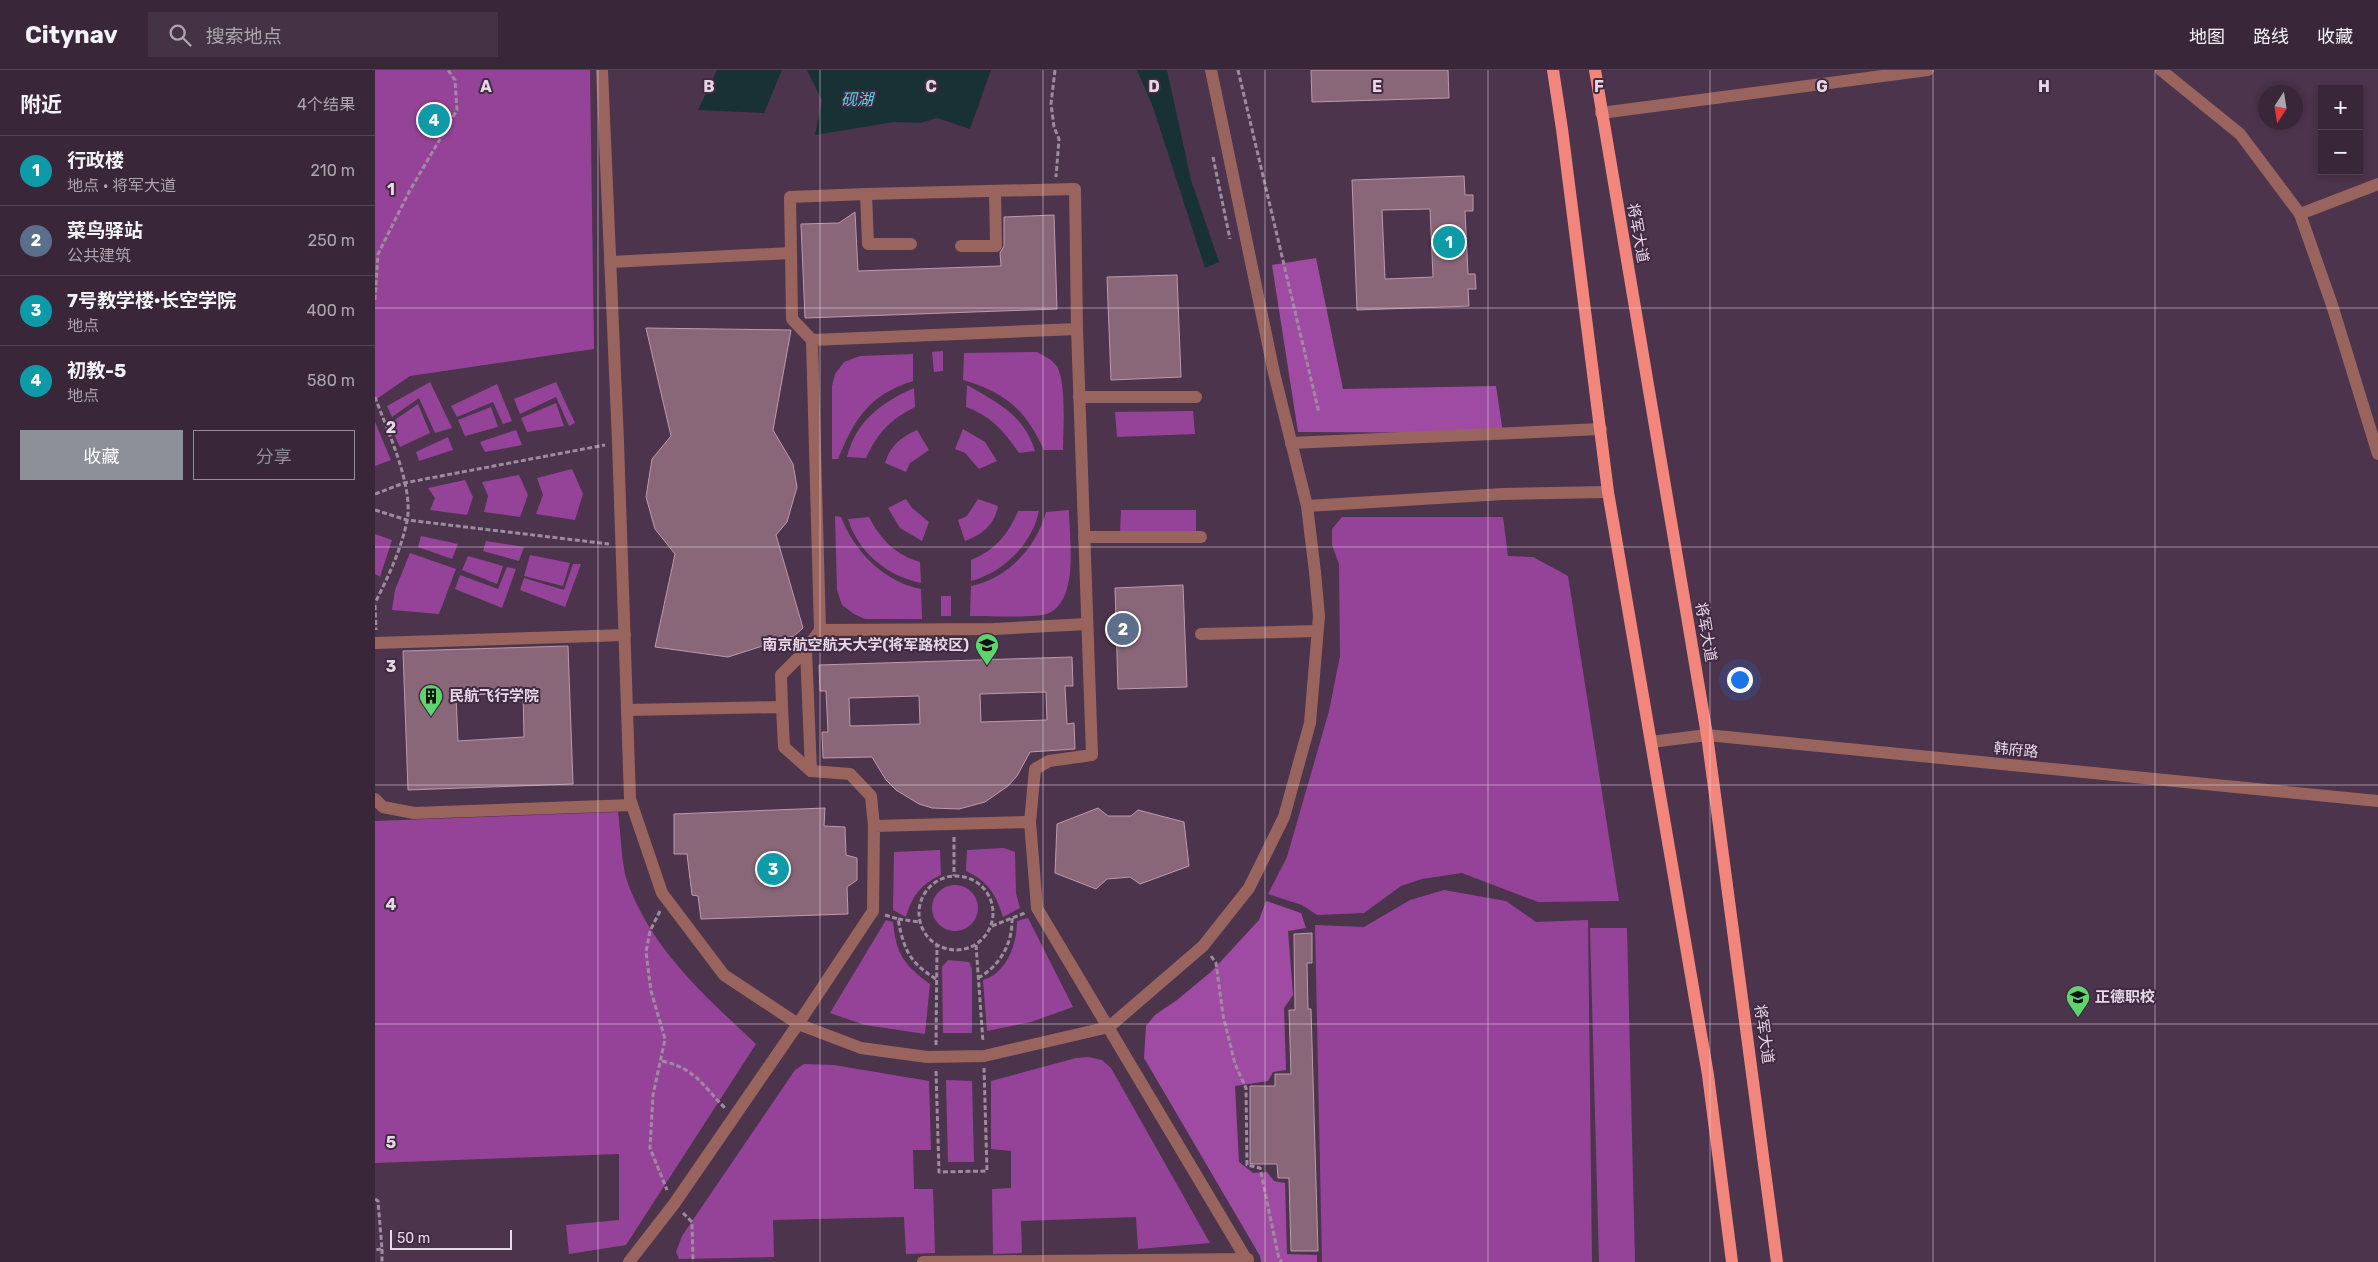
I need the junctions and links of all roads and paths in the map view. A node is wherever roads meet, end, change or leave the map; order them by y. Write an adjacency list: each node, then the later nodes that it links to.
1 (448, 70): 20 (path)
2 (602, 70): 19 (street)
3 (1055, 70): 12 (path)
4 (1211, 70): 29 (street)
5 (1238, 70): 26 (path)
6 (1553, 70): 27 (main road)
7 (1595, 70): 10 (main road, 将军大道)
8 (1928, 70): 10 (street)
9 (2161, 70): 15 (street)
10 (1601, 113): 51 (main road, 将军大道)
11 (2378, 184): 15 (street)
12 (1056, 189): 13 (street); 21 (street)
13 (995, 191): 14 (street); 17 (street)
14 (866, 194): 16 (street); 18 (street)
15 (2300, 214): 30 (street)
16 (911, 244)
17 (961, 246)
18 (791, 253): 19 (street); 22 (street)
19 (610, 262): 28 (street)
20 (375, 300)
21 (1077, 329): 22 (street); 24 (street)
22 (812, 340): 43 (street)
23 (375, 397): 31 (path)
24 (1079, 397): 25 (street); 37 (street)
25 (1196, 397)
26 (1319, 413)
27 (1601, 429): 29 (street); 32 (main road)
28 (618, 442): 31 (path); 39 (street)
29 (1291, 443): 34 (street)
30 (2378, 454)
31 (404, 483): 33 (path); 36 (path)
32 (1607, 492): 34 (street); 52 (main road)
33 (375, 494)
34 (1307, 506): 44 (street)
35 (375, 510): 36 (path)
36 (407, 520): 39 (path); 40 (path)
37 (1084, 537): 38 (street); 42 (street)
38 (1201, 537)
39 (622, 545): 46 (street)
40 (375, 604): 41 (path)
41 (375, 623): 47 (path)
42 (1087, 624): 43 (street); 57 (street)
43 (821, 630): 48 (street)
44 (1317, 631): 45 (street); 68 (street)
45 (1201, 634)
46 (625, 635): 47 (street); 50 (street)
47 (376, 643)
48 (805, 650): 49 (street); 53 (street)
49 (783, 707): 50 (street); 53 (street)
50 (627, 710): 56 (street)
51 (1707, 735): 52 (street, 韩府路); 55 (street, 韩府路); 86 (main road, 将军大道)
52 (1651, 742): 85 (main road)
53 (811, 771): 59 (street)
54 (375, 799): 56 (street)
55 (2378, 801)
56 (632, 805): 61 (street)
57 (1030, 822): 58 (street); 62 (street)
58 (954, 824): 59 (street); 60 (path)
59 (873, 826): 63 (street)
60 (955, 876): 66 (path); 67 (path)
61 (668, 902): 71 (street); 73 (path)
62 (1037, 908): 64 (path); 72 (street)
63 (873, 911): 65 (path); 71 (street)
64 (1012, 918): 67 (path); 69 (path)
65 (898, 919): 66 (path); 70 (path)
66 (919, 922): 67 (path)
67 (991, 926)
68 (1203, 946): 72 (street); 84 (path)
69 (978, 978)
70 (936, 980)
71 (798, 1024): 72 (street); 74 (street)
72 (1109, 1027): 79 (street)
73 (661, 1060): 74 (path); 76 (path)
74 (734, 1116): 76 (street)
75 (375, 1199): 77 (path)
76 (674, 1204): 81 (street); 82 (path)
77 (382, 1249): 78 (path); 80 (path)
78 (375, 1250)
79 (1248, 1260): 83 (street)
80 (382, 1262)
81 (629, 1262)
82 (693, 1262)
83 (923, 1262)
84 (1282, 1262)
85 (1733, 1262)
86 (1777, 1262)

